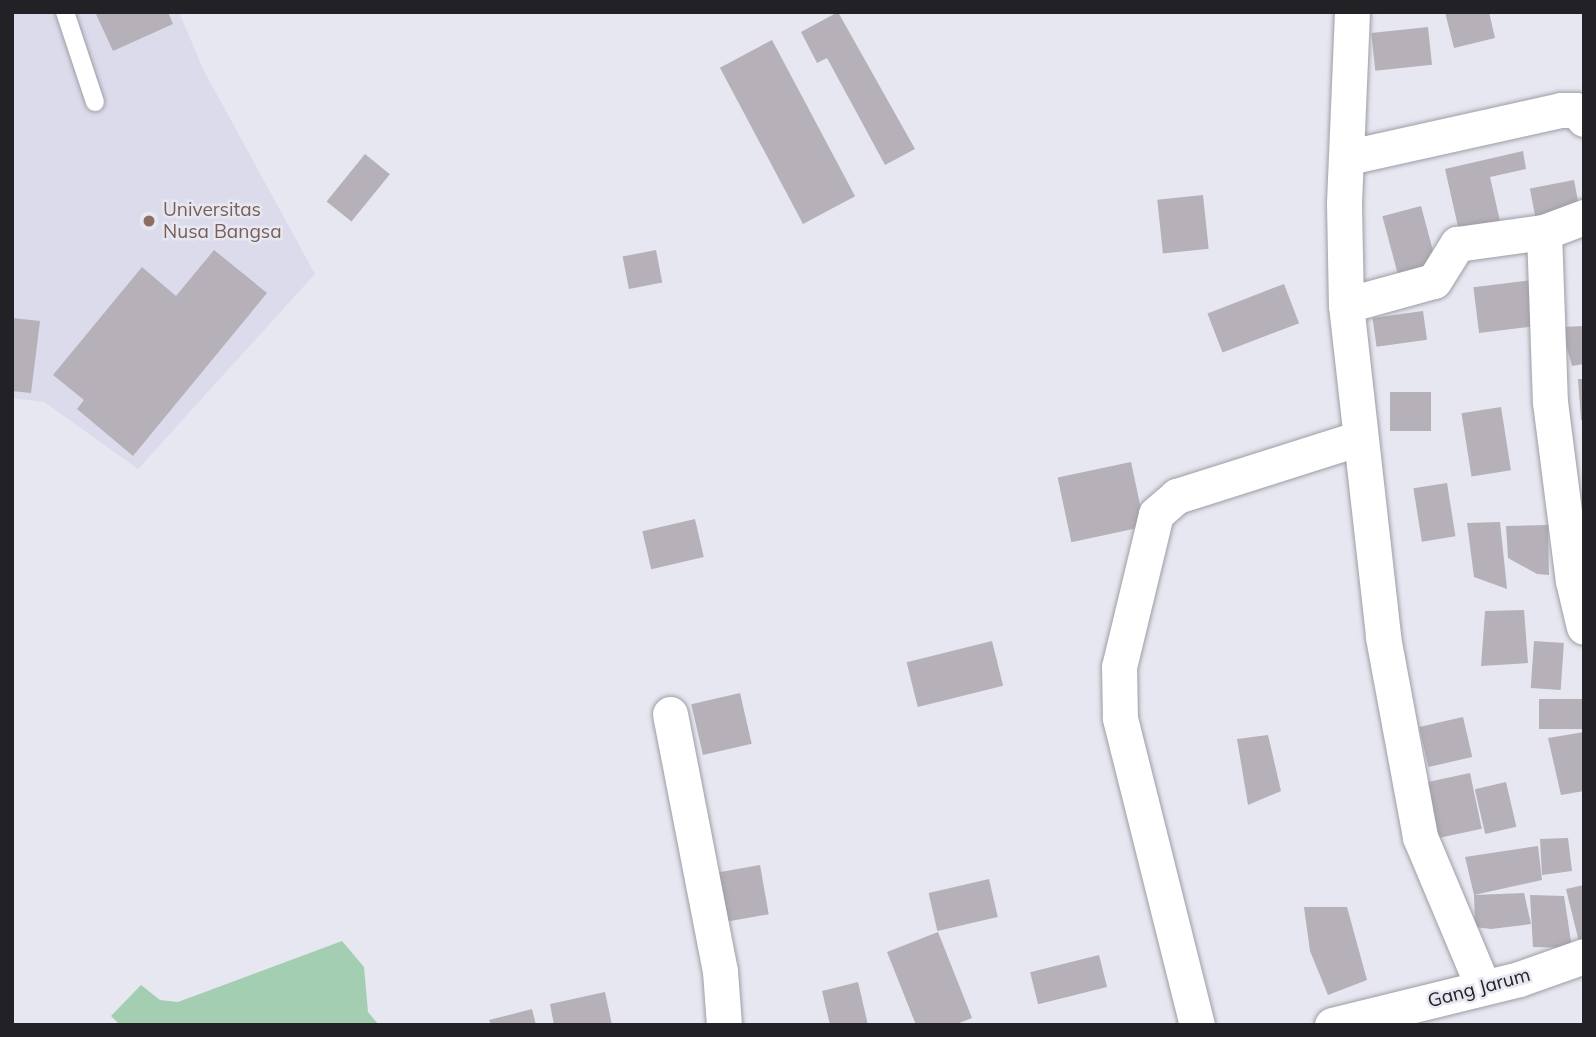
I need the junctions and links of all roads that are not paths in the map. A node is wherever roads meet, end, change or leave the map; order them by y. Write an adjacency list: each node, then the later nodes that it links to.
1 (65, 12): 3 (lane)
2 (1352, 12): 5 (street)
3 (95, 102)
4 (1584, 119): 5 (street)
5 (1349, 157): 8 (street)
6 (1584, 217): 7 (street)
7 (1544, 232): 8 (street); 10 (street)
8 (1346, 305): 9 (street)
9 (1360, 438): 13 (street); 15 (street)
10 (1584, 627)
11 (670, 714): 14 (street)
12 (1584, 957): 13 (street, Gang Jarum)
13 (1483, 987): 16 (street, Gang Jarum)
14 (724, 1025)
15 (1197, 1025)
16 (1332, 1025)

